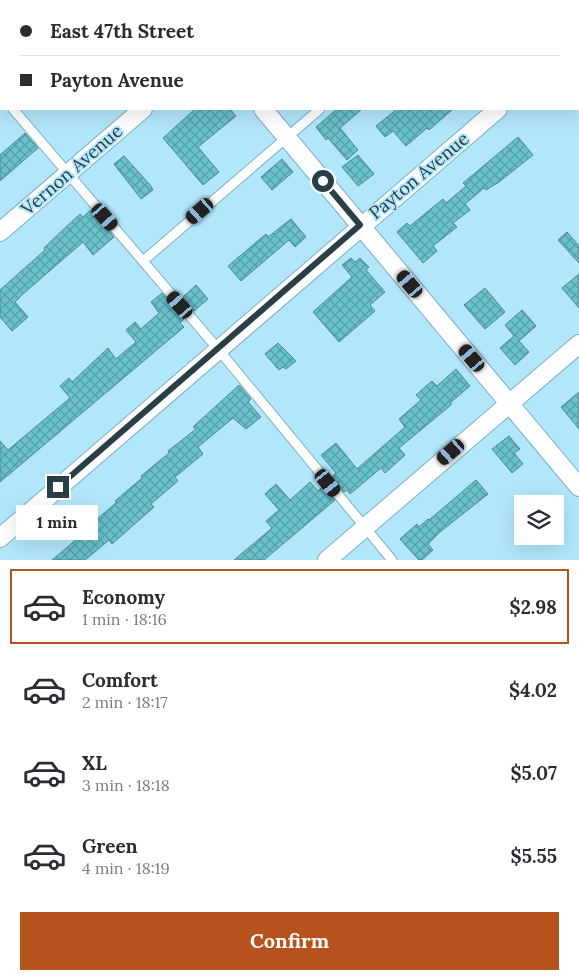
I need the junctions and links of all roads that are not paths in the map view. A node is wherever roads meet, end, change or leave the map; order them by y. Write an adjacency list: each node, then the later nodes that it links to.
1 (14, 110): 7 (lane)
2 (142, 110): 7 (street, Vernon Avenue)
3 (264, 110): 6 (street)
4 (319, 110): 6 (lane)
5 (497, 110): 8 (street, Payton Avenue)
6 (286, 137): 8 (street); 10 (lane)
7 (68, 174): 9 (street, Vernon Avenue); 10 (lane)
8 (360, 225): 12 (street, Payton Avenue); 13 (street)
9 (0, 232)
10 (142, 261): 12 (lane)
11 (579, 344): 13 (street)
12 (218, 349): 15 (lane); 16 (street, Payton Avenue)
13 (508, 403): 14 (street); 15 (street)
14 (579, 487)
15 (365, 527): 17 (street); 18 (lane)
16 (0, 538)
17 (327, 560)
18 (392, 560)

